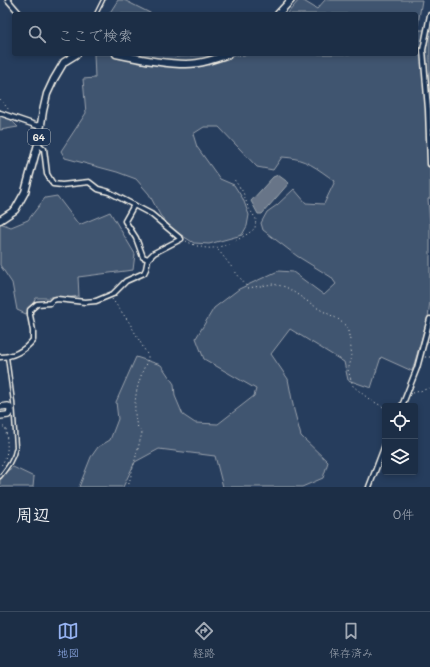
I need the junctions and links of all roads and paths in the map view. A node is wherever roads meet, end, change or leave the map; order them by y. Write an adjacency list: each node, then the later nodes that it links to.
1 (8, 0): 4 (street)
2 (103, 0): 5 (lane)
3 (292, 0): 6 (main road)
4 (18, 12)
5 (97, 12)
6 (280, 12)
7 (430, 15): 16 (street)
8 (72, 56): 14 (main road, 64)
9 (127, 56): 10 (main road)
10 (222, 56)
11 (0, 99): 13 (path)
12 (0, 113): 13 (street)
13 (13, 118): 14 (street)
14 (41, 126): 15 (main road, 64)
15 (38, 144): 18 (street); 19 (main road, 64)
16 (430, 164)
17 (233, 178): 21 (path)
18 (134, 205): 20 (street); 22 (street)
19 (0, 220)
20 (181, 239): 21 (path); 22 (street)
21 (216, 247): 32 (path)
22 (148, 259): 23 (street)
23 (109, 296): 25 (street); 39 (path)
24 (430, 320): 26 (street)
25 (7, 356): 27 (street); 38 (lane)
26 (421, 356): 28 (path); 30 (street)
27 (0, 357)
28 (430, 357)
29 (430, 388): 30 (path)
30 (406, 395): 31 (street)
31 (403, 403)
32 (382, 406)
33 (0, 407): 34 (street)
34 (0, 416)
35 (0, 424): 37 (path)
36 (382, 454): 40 (street)
37 (0, 467)
38 (0, 477)
39 (128, 487)
40 (369, 487)

